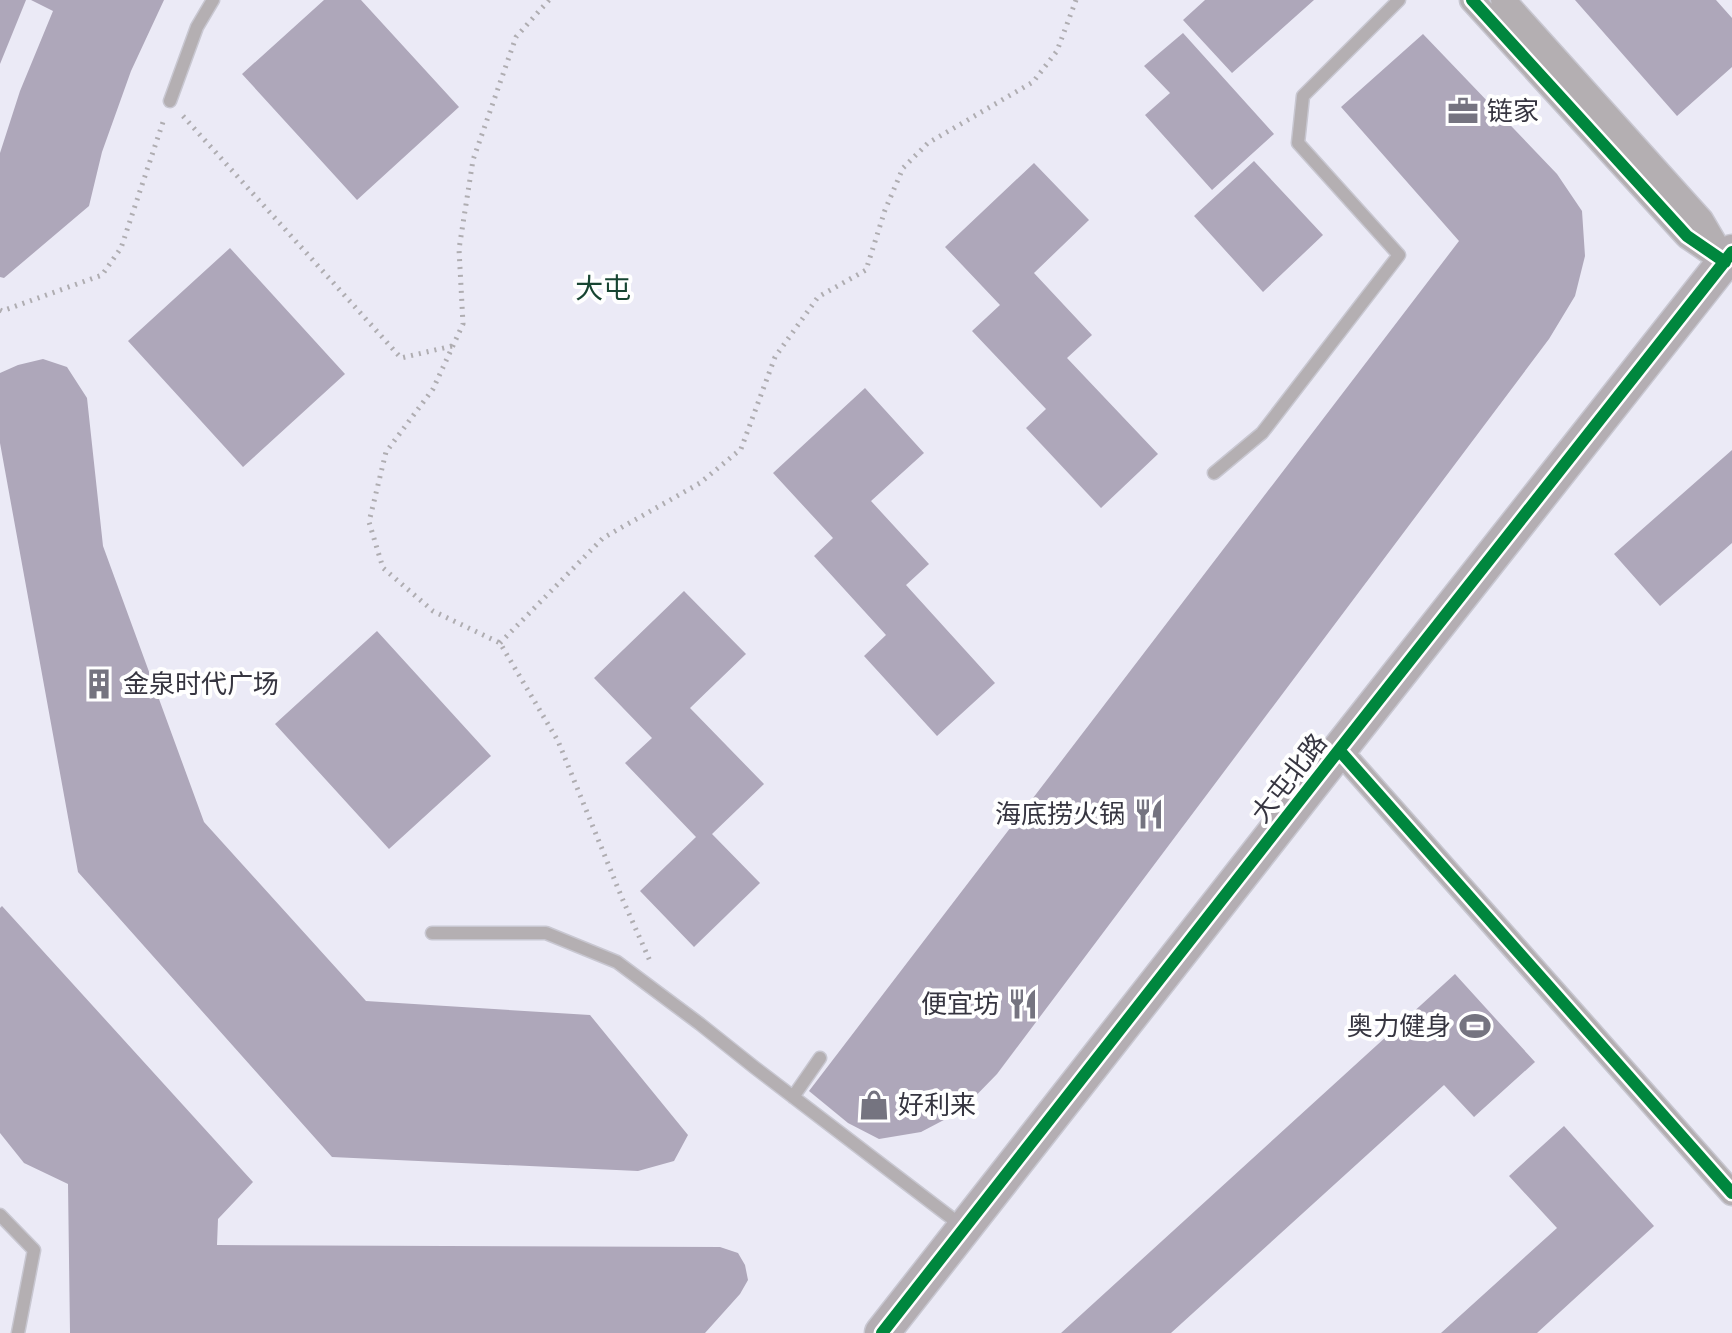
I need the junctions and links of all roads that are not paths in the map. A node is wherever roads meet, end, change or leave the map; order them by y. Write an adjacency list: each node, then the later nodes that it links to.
1 (213, 0): 5 (lane)
2 (1399, 0): 7 (lane)
3 (1472, 0): 6 (street)
4 (1503, 0): 6 (street)
5 (170, 101)
6 (1728, 257): 8 (street, 大屯北路)
7 (1214, 473)
8 (1339, 750): 12 (street); 14 (street, 大屯北路)
9 (432, 933): 11 (lane)
10 (820, 1058): 11 (lane)
11 (793, 1097): 14 (lane)
12 (1732, 1193)
13 (0, 1215): 15 (lane)
14 (965, 1228): 16 (street, 大屯北路)
15 (18, 1333)
16 (882, 1333)

